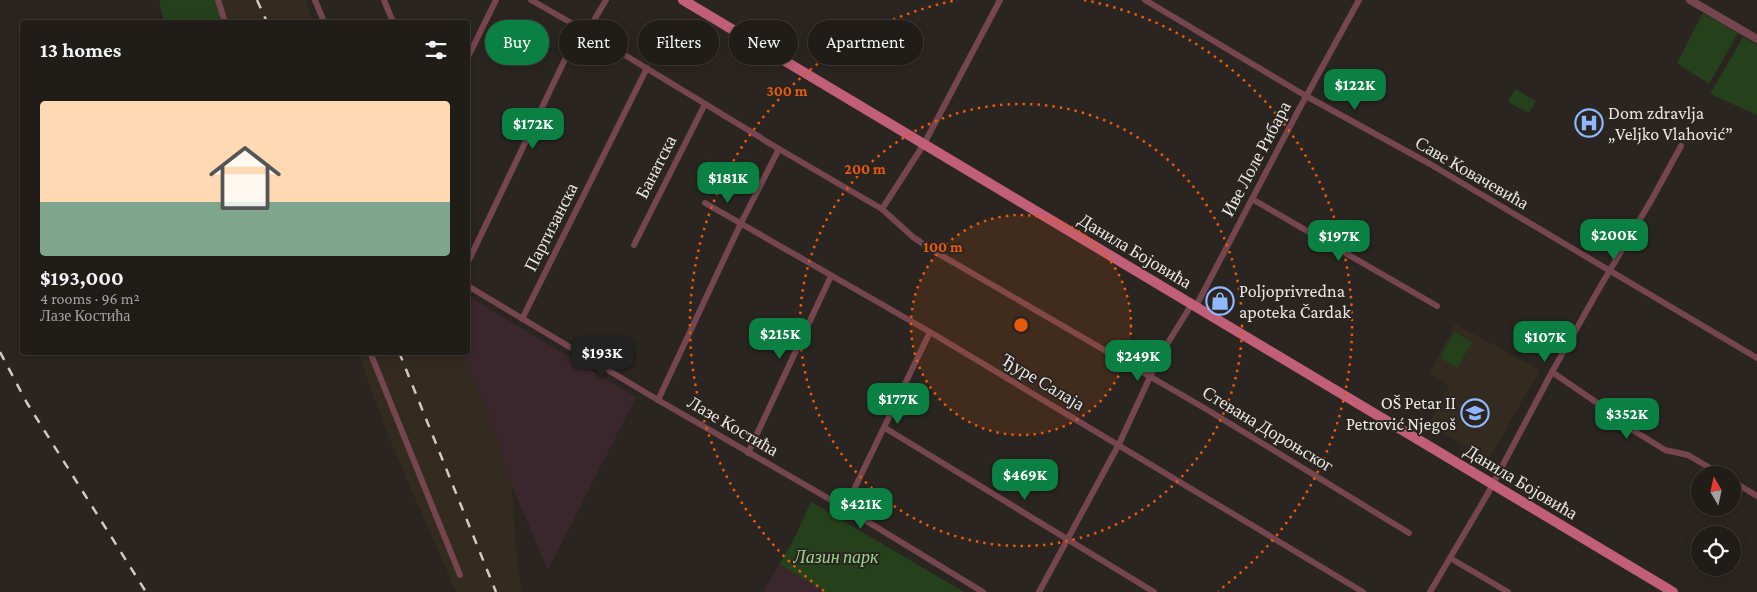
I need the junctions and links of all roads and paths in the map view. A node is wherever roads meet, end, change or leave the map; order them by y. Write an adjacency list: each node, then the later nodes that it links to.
1 (218, 0): 12 (street)
2 (315, 0): 13 (street)
3 (384, 0): 14 (street)
4 (496, 0): 18 (street)
5 (531, 0): 15 (street, Стевана Дороњског)
6 (606, 0): 16 (street)
7 (682, 0): 24 (main road, Данила Бојовића)
8 (1000, 0): 24 (street)
9 (1145, 0): 22 (street, Саве Ковачевића)
10 (1359, 0): 22 (street, Иве Лоле Рибара)
11 (1690, 0): 17 (street)
12 (224, 20)
13 (323, 20)
14 (392, 20)
15 (566, 20)
16 (594, 20)
17 (1757, 39)
18 (470, 53)
19 (628, 57): 21 (street, Стевана Дороњског)
20 (562, 65): 32 (street)
21 (647, 68): 23 (street, Стевана Дороњског); 38 (street, Партизанска)
22 (1306, 96): 27 (street, Иве Лоле Рибара); 33 (street, Саве Ковачевића)
23 (704, 104): 26 (street, Стевана Дороњског); 31 (street, Банатска)
24 (924, 144): 29 (street); 36 (main road, Данила Бојовића)
25 (1681, 146): 33 (street)
26 (779, 149): 29 (street, Стевана Дороњског); 30 (street)
27 (1252, 199): 36 (street, Иве Лоле Рибара); 37 (street)
28 (705, 203): 30 (street, Ђуре Салаја)
29 (882, 209): 43 (street, Стевана Дороњског)
30 (741, 223): 34 (street, Ђуре Салаја); 44 (street)
31 (634, 245)
32 (470, 258)
33 (1609, 271): 41 (street, Саве Ковачевића); 42 (street)
34 (830, 276): 39 (street, Ђуре Салаја); 47 (street)
35 (470, 287): 38 (street, Лазе Костића)
36 (1194, 305): 43 (street, Иве Лоле Рибара); 49 (main road, Данила Бојовића)
37 (1437, 306)
38 (522, 319): 44 (street, Лазе Костића)
39 (930, 332): 45 (street); 46 (street, Ђуре Салаја)
40 (371, 355): 56 (street)
41 (1757, 358)
42 (1552, 372): 48 (street); 49 (street)
43 (1150, 377): 46 (street, Иве Лоле Рибара); 53 (street, Стевана Дороњског)
44 (658, 400): 47 (street, Лазе Костића)
45 (885, 428): 52 (street); 54 (street)
46 (1119, 444): 54 (street, Иве Лоле Рибара); 60 (street, Ђуре Салаја)
47 (748, 453): 52 (street, Лазе Костића)
48 (1707, 466)
49 (1493, 484): 55 (street); 63 (main road, Данила Бојовића)
50 (1741, 486): 51 (street)
51 (1757, 496)
52 (845, 508): 57 (street, Лазе Костића)
53 (1409, 533)
54 (1068, 540): 58 (street, Иве Лоле Рибара); 59 (street)
55 (1450, 558): 61 (street); 62 (street)
56 (460, 575)
57 (983, 592)
58 (1039, 592)
59 (1154, 592)
60 (1363, 592)
61 (1430, 592)
62 (1508, 592)
63 (1673, 592)

